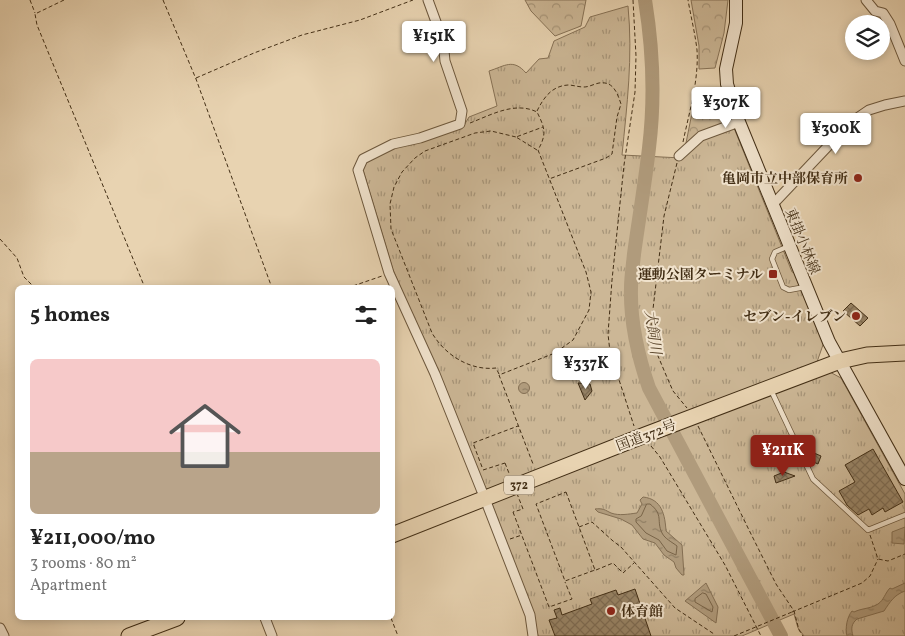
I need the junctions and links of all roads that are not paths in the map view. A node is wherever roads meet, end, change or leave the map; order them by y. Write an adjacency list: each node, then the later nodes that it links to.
1 (428, 0): 10 (street)
2 (736, 0): 6 (main road, 東掛小林線)
3 (866, 0): 4 (street)
4 (905, 61)
5 (905, 101): 8 (street)
6 (738, 122): 7 (street); 8 (main road, 東掛小林線)
7 (679, 156)
8 (771, 203): 9 (main road, 東掛小林線)
9 (789, 246): 12 (main road, 東掛小林線); 12 (lane)
10 (394, 285)
11 (395, 286): 17 (street)
12 (806, 287): 14 (main road, 東掛小林線)
13 (905, 353): 14 (highway, 国道372号 / 372)
14 (840, 361): 15 (highway, 国道372号 / 372); 16 (main road, 東掛小林線)
15 (770, 389): 17 (highway, 国道372号 / 372); 18 (lane)
16 (905, 479)
17 (485, 498): 19 (highway, 国道372号 / 372); 26 (street)
18 (905, 515)
19 (395, 533)
20 (173, 620): 24 (highway)
21 (266, 620): 25 (street)
22 (0, 628): 23 (street)
23 (4, 636)
24 (129, 636)
25 (272, 636)
26 (533, 636)

